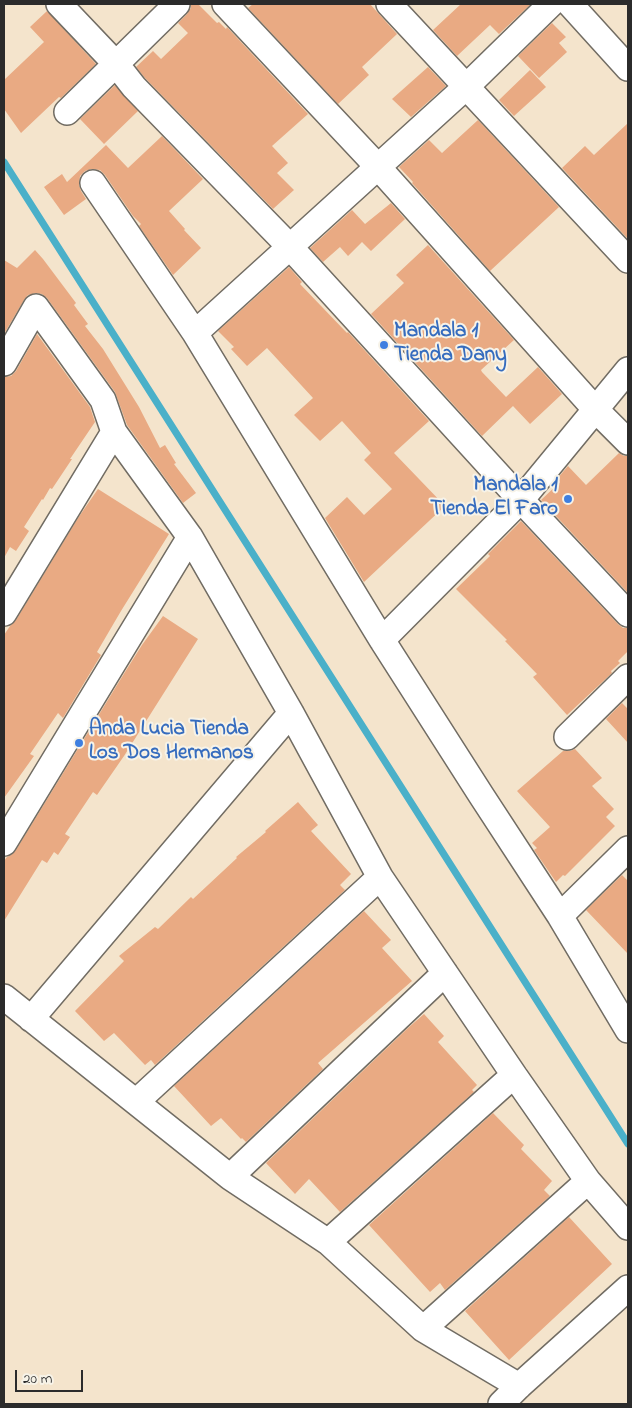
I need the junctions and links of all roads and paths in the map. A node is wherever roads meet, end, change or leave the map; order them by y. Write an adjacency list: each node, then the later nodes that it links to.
1 (58, 4): 7 (street)
2 (177, 4): 7 (street)
3 (226, 4): 11 (street)
4 (389, 4): 9 (street)
5 (551, 4): 9 (street)
6 (570, 4): 8 (street)
7 (116, 64): 10 (street); 13 (street)
8 (628, 68)
9 (467, 86): 11 (street); 14 (street)
10 (67, 112)
11 (378, 167): 13 (street); 18 (street)
12 (93, 183): 15 (street)
13 (290, 248): 15 (street); 21 (street)
14 (628, 260)
15 (196, 333): 25 (street)
16 (4, 363): 19 (street)
17 (628, 370): 18 (street)
18 (595, 410): 20 (street); 21 (street)
19 (114, 432): 22 (street); 23 (street)
20 (628, 442)
21 (520, 500): 24 (street); 25 (street)
22 (190, 537): 27 (street); 29 (street)
23 (4, 613)
24 (628, 614)
25 (382, 640): 32 (street)
26 (628, 677): 28 (street)
27 (292, 714): 31 (street); 35 (street)
28 (567, 737)
29 (4, 843)
30 (628, 849): 32 (street)
31 (380, 877): 33 (street); 38 (street)
32 (560, 916): 36 (street)
33 (445, 974): 37 (street); 39 (street)
34 (4, 997): 35 (street)
35 (31, 1019): 38 (street)
36 (627, 1023)
37 (514, 1075): 40 (street); 42 (street)
38 (136, 1102): 39 (street)
39 (230, 1177): 42 (street)
40 (588, 1180): 41 (street); 44 (street)
41 (628, 1227)
42 (328, 1242): 44 (street)
43 (628, 1288): 45 (street)
44 (422, 1329): 45 (street)
45 (519, 1386): 46 (street)
46 (501, 1404)

